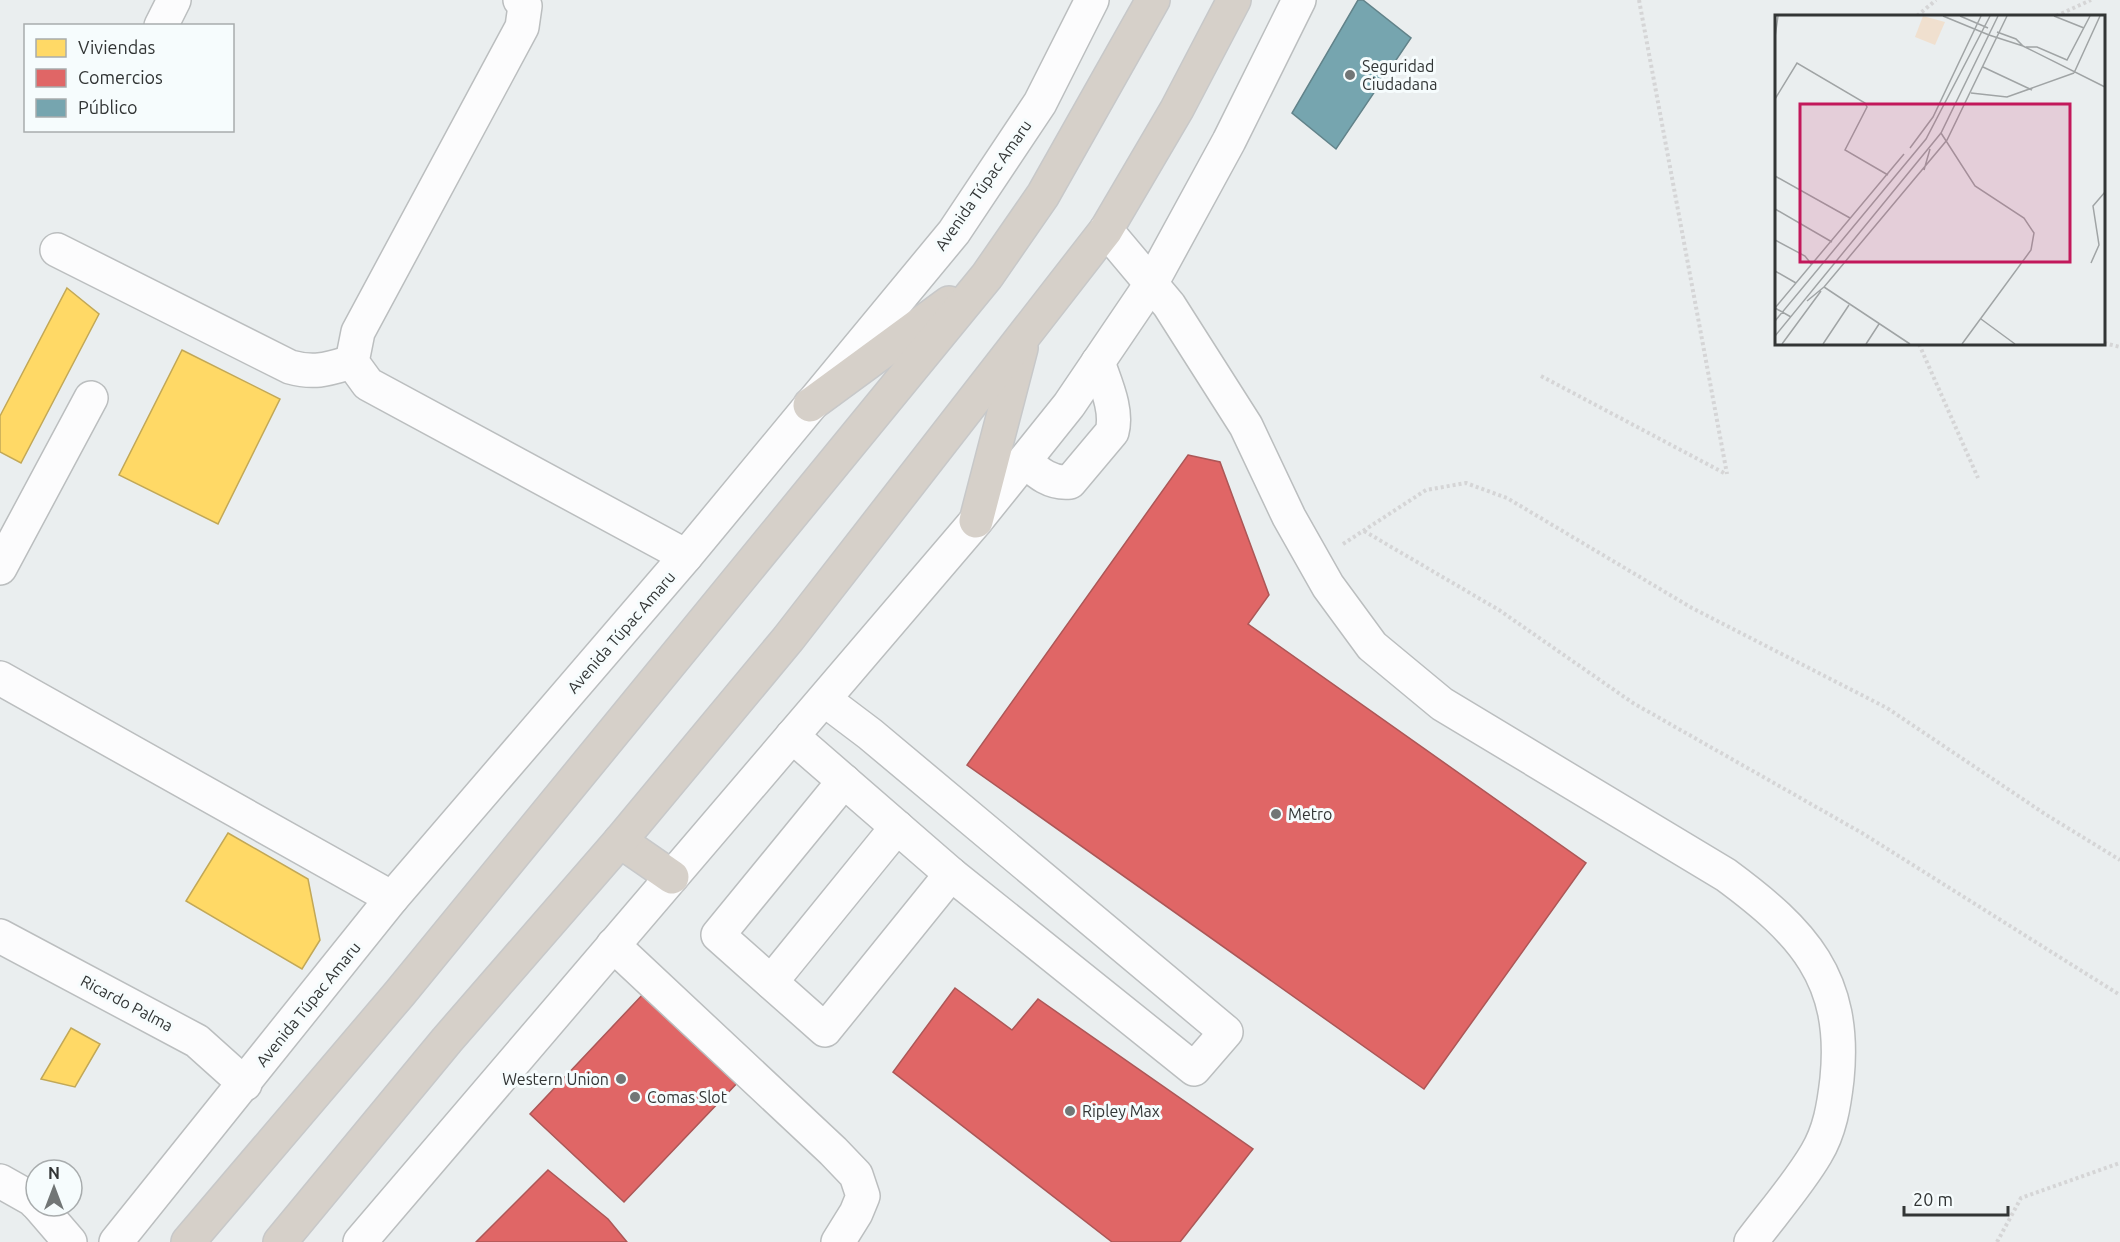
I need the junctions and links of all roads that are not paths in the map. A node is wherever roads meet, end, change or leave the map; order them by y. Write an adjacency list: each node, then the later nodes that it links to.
1 (174, 0): 7 (street)
2 (520, 0): 13 (street)
3 (1092, 0): 16 (street, Avenida Túpac Amaru)
4 (1153, 0): 10 (highway)
5 (1234, 0): 8 (highway)
6 (1299, 0): 11 (street)
7 (162, 24)
8 (1106, 230): 11 (street); 12 (highway)
9 (57, 250): 13 (street)
10 (987, 276): 16 (highway); 39 (highway)
11 (1151, 284): 14 (street); 43 (street)
12 (1023, 337): 18 (highway); 26 (highway)
13 (352, 362): 19 (street)
14 (1098, 362): 17 (street); 17 (street)
15 (91, 398): 20 (street)
16 (810, 405): 19 (street, Avenida Túpac Amaru)
17 (1024, 461): 18 (street)
18 (976, 521): 22 (street)
19 (686, 556): 29 (street, Avenida Túpac Amaru)
20 (0, 568)
21 (0, 678): 29 (street)
22 (825, 700): 23 (street); 27 (street)
23 (792, 736): 24 (street); 28 (street)
24 (844, 781): 25 (street); 32 (street)
25 (897, 827): 27 (street); 32 (street)
26 (620, 841): 28 (highway); 40 (highway)
27 (951, 874): 32 (street)
28 (672, 877): 31 (street)
29 (392, 898): 33 (street, Avenida Túpac Amaru)
30 (0, 936): 33 (street, Ricardo Palma)
31 (613, 945): 41 (street); 42 (street)
32 (771, 982)
33 (245, 1084): 38 (street, Avenida Túpac Amaru)
34 (0, 1181): 35 (street)
35 (24, 1194)
36 (49, 1218): 37 (street)
37 (70, 1242)
38 (116, 1242)
39 (188, 1242)
40 (280, 1242)
41 (360, 1242)
42 (838, 1242)
43 (1751, 1242)

